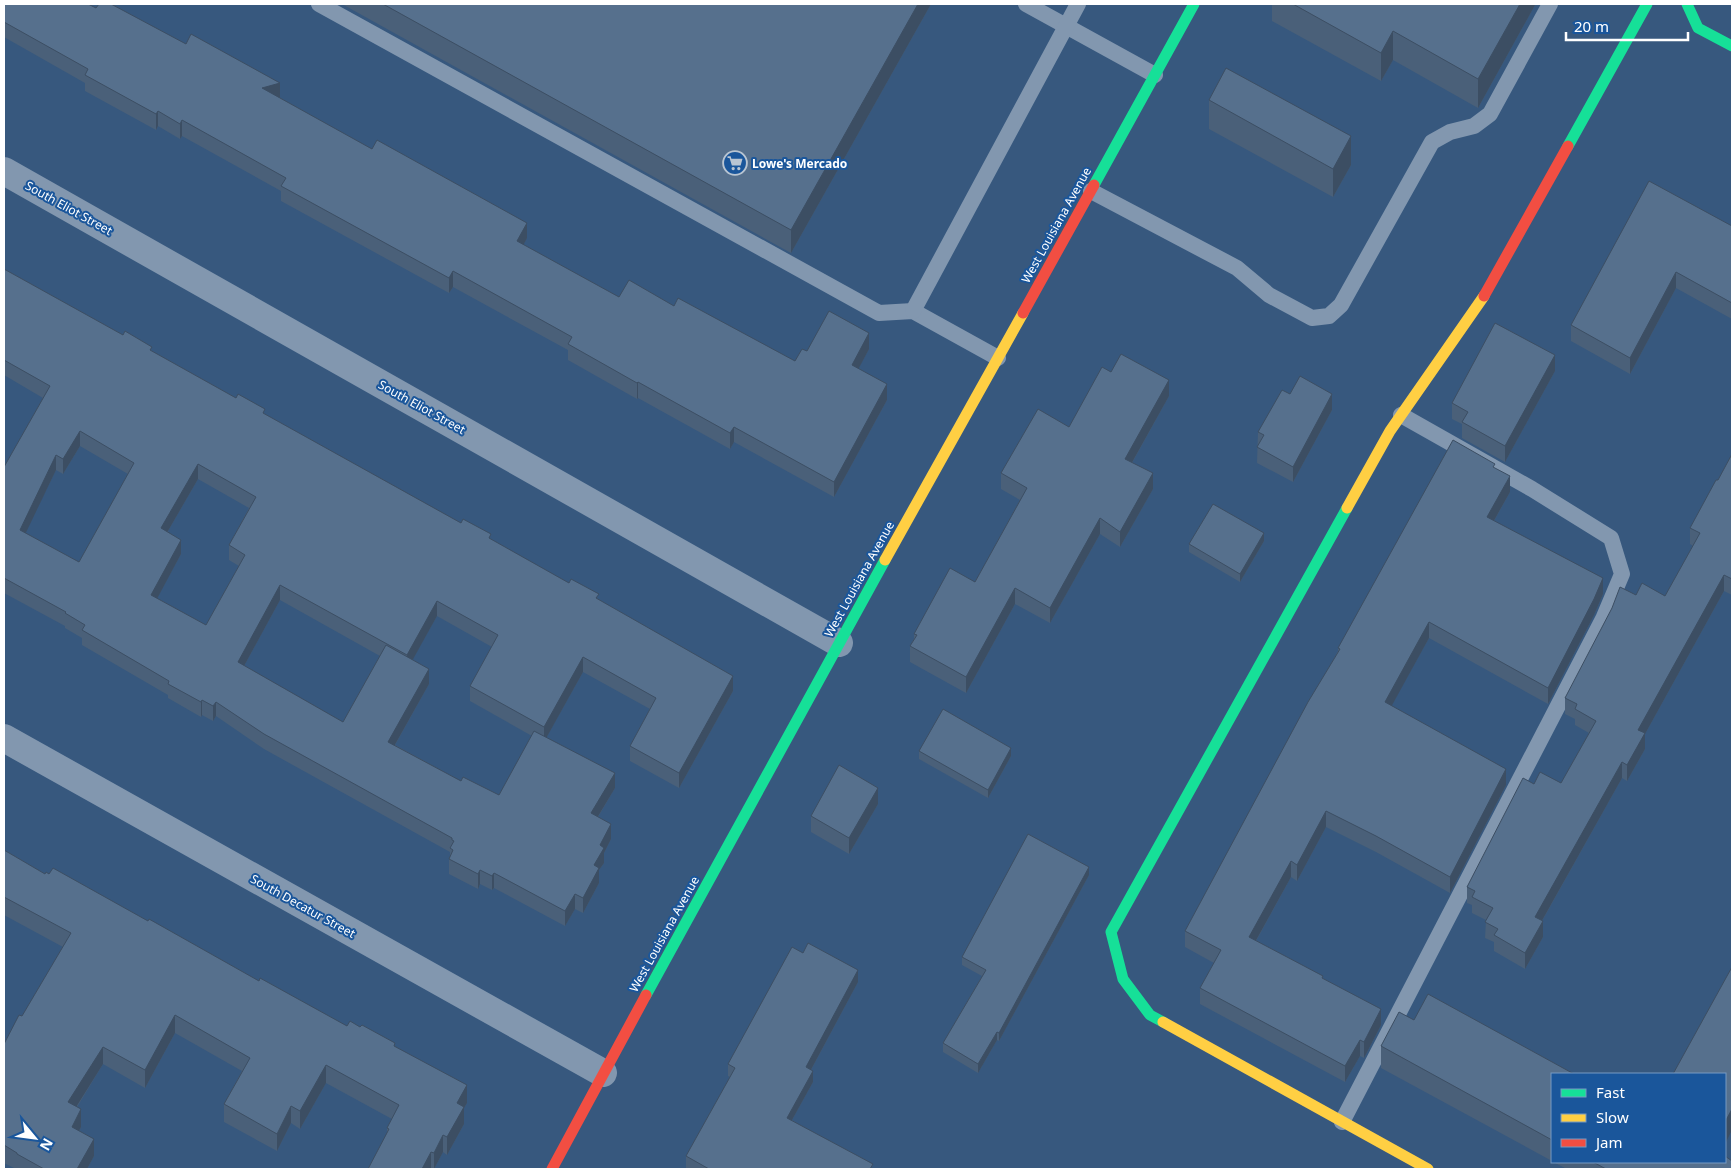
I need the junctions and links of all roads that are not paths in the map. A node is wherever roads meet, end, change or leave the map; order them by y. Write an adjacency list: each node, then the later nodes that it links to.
1 (319, 4): 13 (lane)
2 (1026, 4): 8 (lane)
3 (1078, 4): 8 (lane)
4 (1194, 4): 10 (street, West Louisiana Avenue)
5 (1550, 4): 12 (lane)
6 (1647, 4): 15 (street)
7 (1686, 4): 9 (street)
8 (1066, 26): 10 (lane); 13 (lane)
9 (1732, 46)
10 (1155, 75): 12 (street, West Louisiana Avenue)
11 (4, 171): 16 (street, South Eliot Street)
12 (1090, 191): 14 (street, West Louisiana Avenue)
13 (913, 311): 14 (lane)
14 (998, 358): 16 (street, West Louisiana Avenue)
15 (1402, 415): 19 (lane); 19 (street)
16 (839, 642): 18 (street, West Louisiana Avenue)
17 (4, 738): 18 (street, South Decatur Street)
18 (603, 1073): 20 (street, West Louisiana Avenue)
19 (1342, 1122): 21 (street)
20 (552, 1169)
21 (1428, 1169)

